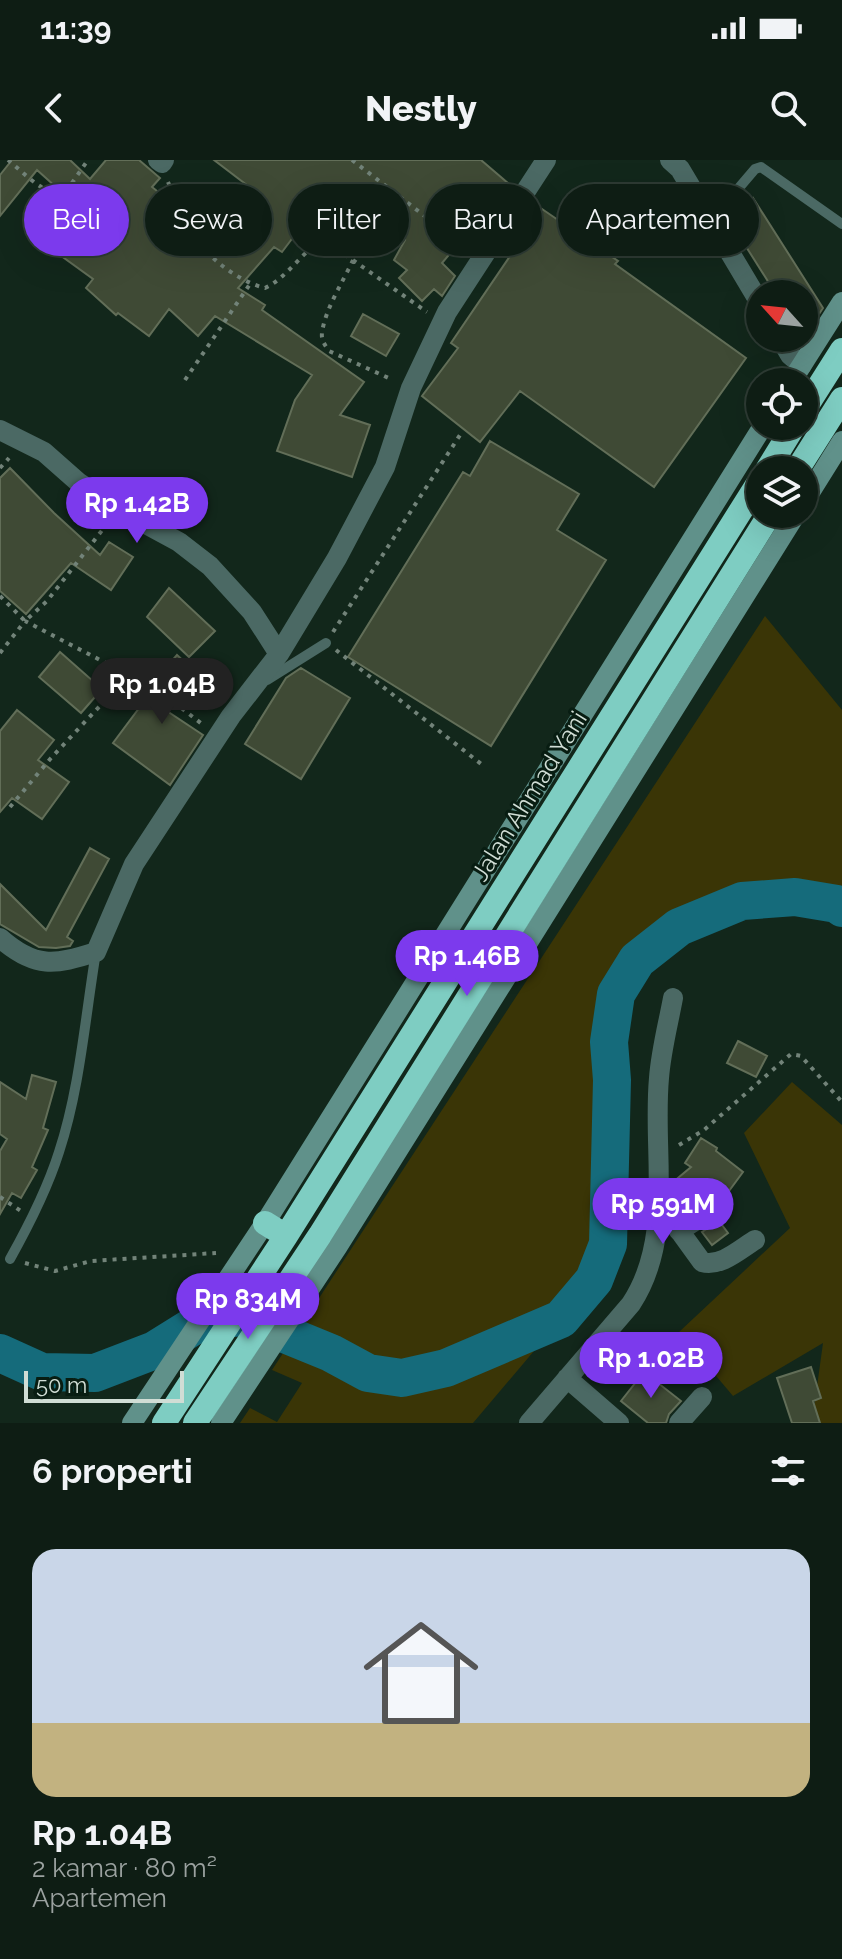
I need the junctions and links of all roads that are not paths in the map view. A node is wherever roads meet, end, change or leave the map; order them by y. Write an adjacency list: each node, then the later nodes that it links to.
1 (546, 160): 23 (street)
2 (678, 163): 3 (street)
3 (690, 184)
4 (742, 184): 5 (lane)
5 (842, 224)
6 (732, 256): 7 (street)
7 (746, 280)
8 (842, 302): 10 (street)
9 (842, 350): 11 (highway)
10 (801, 368)
11 (818, 388)
12 (842, 399): 16 (highway)
13 (0, 430): 23 (street)
14 (754, 440): 30 (street)
15 (841, 445): 17 (street)
16 (806, 456)
17 (818, 480)
18 (746, 502): 32 (highway, Jalan Ahmad Yani)
19 (764, 528): 21 (highway)
20 (785, 528): 21 (street)
21 (736, 588): 39 (highway)
22 (326, 643): 24 (lane)
23 (279, 654): 24 (street)
24 (251, 689): 26 (street)
25 (0, 938): 26 (street)
26 (96, 952): 35 (lane)
27 (673, 998): 28 (street)
28 (660, 1204): 31 (street); 36 (street)
29 (719, 1206): 31 (street)
30 (265, 1223): 32 (highway); 34 (street)
31 (679, 1231): 33 (street)
32 (286, 1236): 34 (highway, Jalan Ahmad Yani)
33 (755, 1240)
34 (260, 1253): 38 (highway, Jalan Ahmad Yani); 40 (street)
35 (10, 1259)
36 (567, 1378): 41 (street); 42 (street)
37 (702, 1397): 43 (street)
38 (170, 1415)
39 (204, 1422)
40 (132, 1423)
41 (529, 1423)
42 (619, 1423)
43 (679, 1423)

